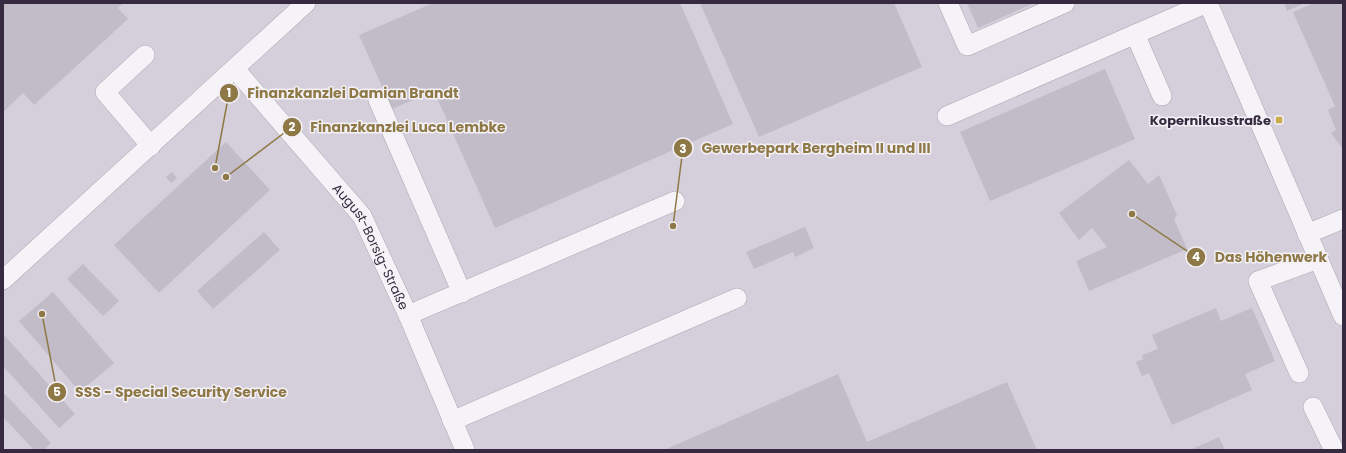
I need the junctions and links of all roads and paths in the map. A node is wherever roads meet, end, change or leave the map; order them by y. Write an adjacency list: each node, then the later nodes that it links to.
1 (306, 3): 7 (street)
2 (948, 3): 3 (street)
3 (1065, 3)
4 (1208, 3): 5 (street); 14 (street)
5 (1135, 34): 8 (street); 10 (street)
6 (145, 55): 11 (street)
7 (235, 69): 11 (street); 19 (street, August-Borsig-Straße)
8 (1162, 96)
9 (378, 100): 17 (street)
10 (947, 116)
11 (151, 146): 16 (street)
12 (675, 201): 17 (street)
13 (1343, 219): 14 (street)
14 (1307, 234): 15 (street)
15 (1318, 259): 20 (street); 21 (street)
16 (3, 280)
17 (462, 292): 19 (street)
18 (737, 298): 23 (street)
19 (408, 315): 23 (street, August-Borsig-Straße)
20 (1343, 316)
21 (1299, 373)
22 (1313, 407): 25 (street)
23 (452, 421): 24 (street, August-Borsig-Straße)
24 (465, 450)
25 (1334, 450)

